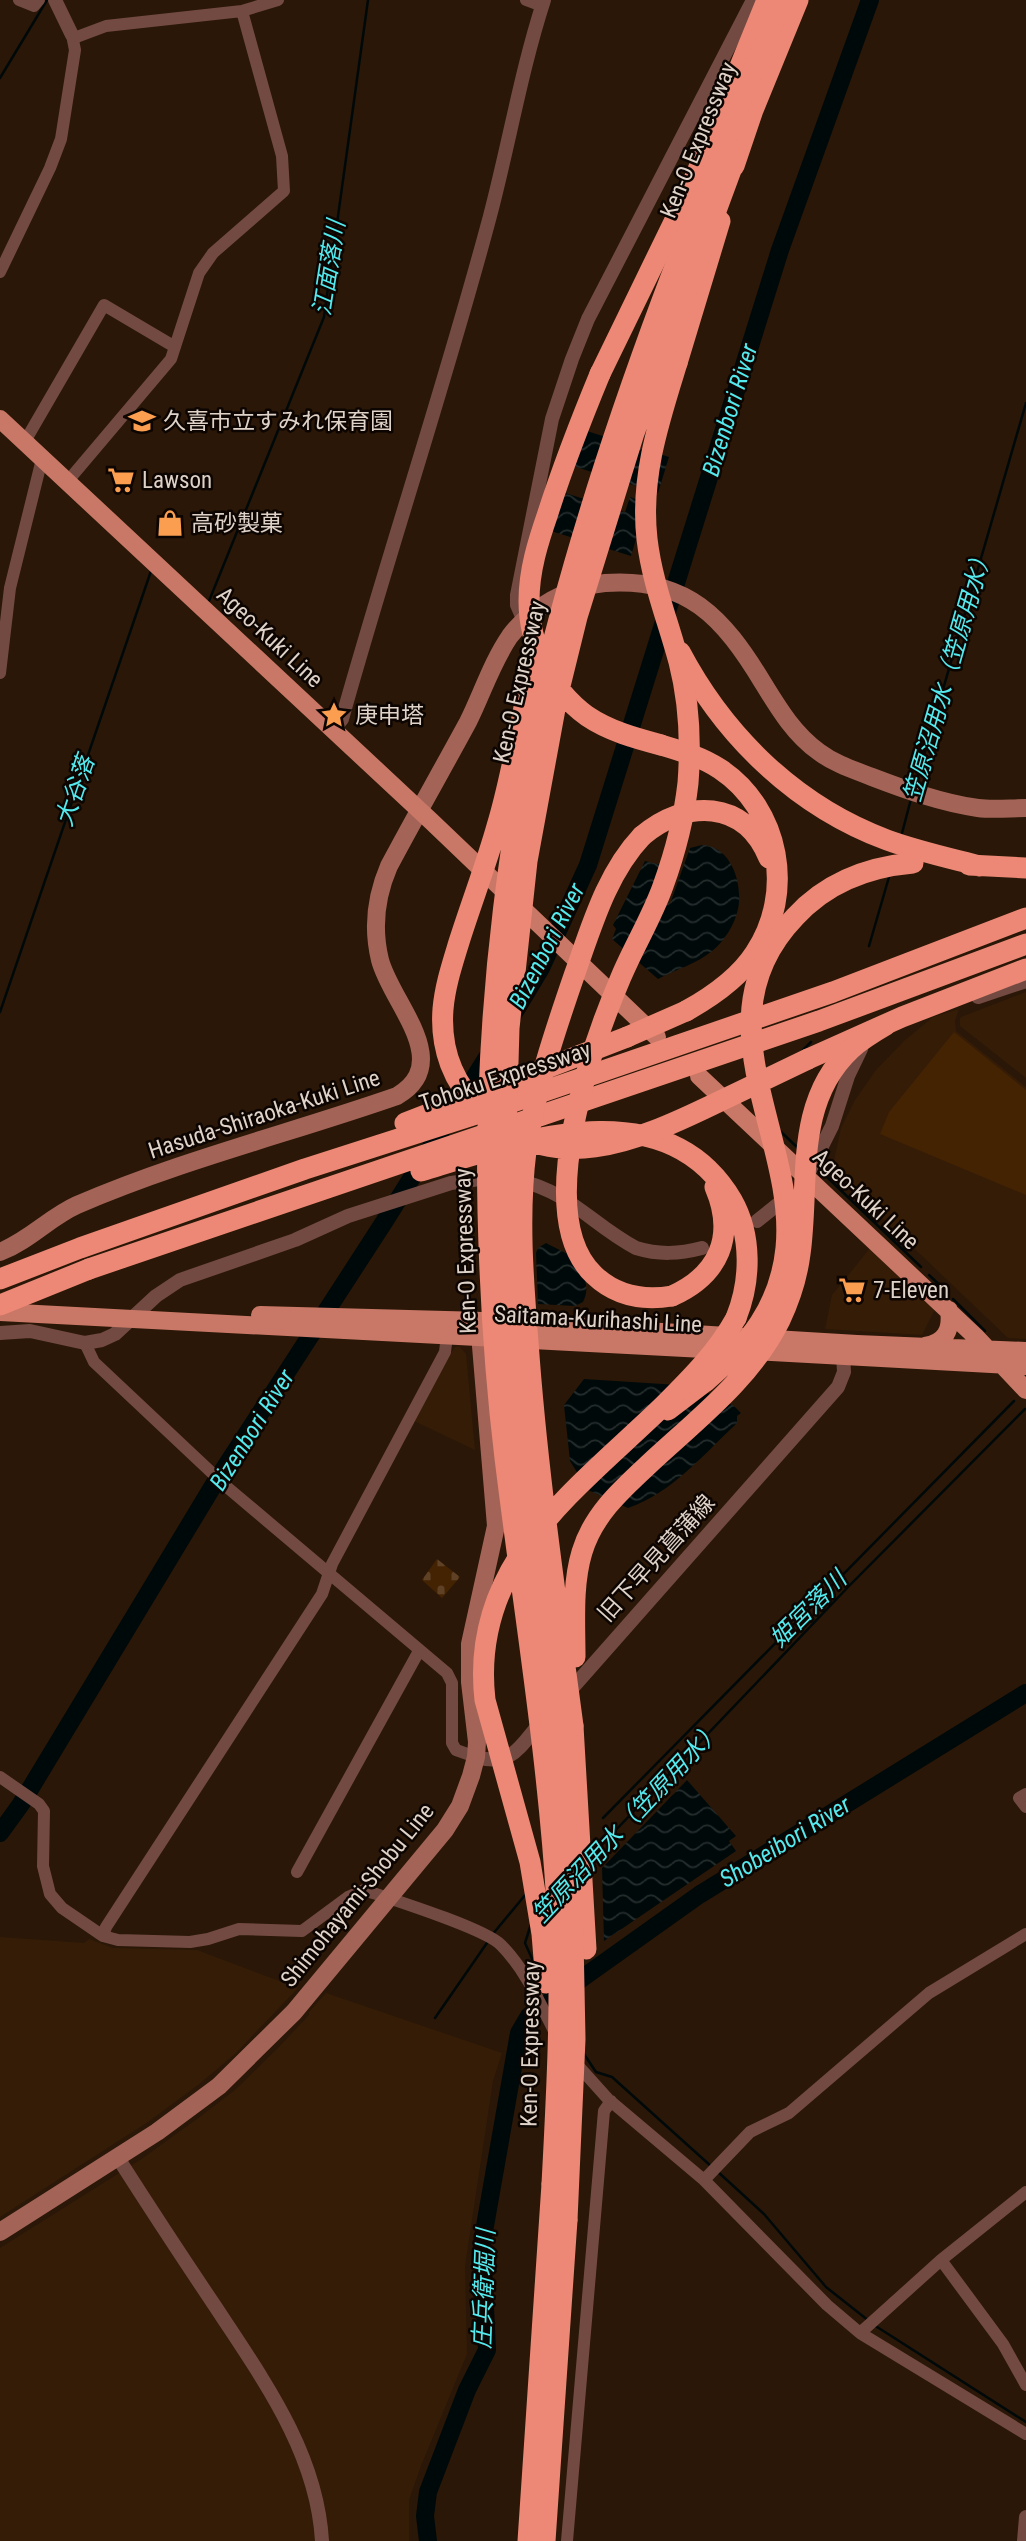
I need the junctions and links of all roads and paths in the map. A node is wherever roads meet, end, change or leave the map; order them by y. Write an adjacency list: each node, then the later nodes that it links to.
1 (19, 0): 2 (street)
2 (39, 0)
3 (55, 0): 12 (street)
4 (278, 0): 11 (street)
5 (526, 0): 10 (street)
6 (753, 0): 21 (street)
7 (767, 0): 14 (highway)
8 (783, 0): 75 (highway, Ken-O Expressway, bridge)
9 (798, 0): 13 (highway, Ken-O Expressway)
10 (543, 3): 24 (street)
11 (242, 11): 12 (street); 16 (street)
12 (73, 36): 15 (street)
13 (738, 151): 22 (highway, bridge); 77 (highway, Ken-O Expressway, bridge)
14 (691, 187): 29 (highway, bridge); 34 (highway, bridge)
15 (0, 272)
16 (175, 347): 18 (street); 20 (street)
17 (0, 419): 18 (main road, Ageo-Kuki Line)
18 (24, 443): 19 (main road, Ageo-Kuki Line)
19 (42, 459): 20 (main road, Ageo-Kuki Line); 23 (street)
20 (67, 482): 24 (main road, Ageo-Kuki Line)
21 (524, 621): 25 (main road, Hasuda-Shiraoka-Kuki Line); 26 (main road, Hasuda-Shiraoka-Kuki Line)
22 (671, 636): 27 (highway, bridge); 38 (highway, bridge)
23 (0, 673)
24 (333, 730): 26 (main road, Ageo-Kuki Line)
25 (1026, 808)
26 (420, 811): 35 (main road, Ageo-Kuki Line); 43 (main road, Hasuda-Shiraoka-Kuki Line)
27 (914, 856): 28 (highway); 60 (highway, bridge)
28 (1026, 868)
29 (775, 897): 37 (highway, bridge); 63 (highway, bridge)
30 (1026, 918): 37 (highway, Tohoku Expressway, bridge)
31 (1026, 944): 40 (highway, Tohoku Expressway)
32 (1026, 968): 34 (highway)
33 (1026, 981): 39 (street)
34 (886, 1025): 63 (highway, bridge)
35 (657, 1037)
36 (699, 1076): 39 (main road, Ageo-Kuki Line)
37 (393, 1134): 44 (highway)
38 (691, 1156): 40 (highway); 60 (highway, bridge)
39 (806, 1176): 41 (street); 46 (main road, Ageo-Kuki Line)
40 (365, 1181): 45 (highway, Tohoku Expressway, bridge)
41 (757, 1221)
42 (702, 1248): 48 (street)
43 (0, 1252)
44 (0, 1279)
45 (0, 1303): 48 (main road, Saitama-Kurihashi Line)
46 (948, 1310): 54 (main road); 57 (main road, Ageo-Kuki Line)
47 (0, 1312): 48 (main road, Saitama-Kurihashi Line)
48 (134, 1314): 49 (main road, Saitama-Kurihashi Line); 53 (street)
49 (344, 1323): 50 (main road, Saitama-Kurihashi Line); 52 (main road, Saitama-Kurihashi Line)
50 (482, 1329): 52 (main road, Saitama-Kurihashi Line); 54 (main road, Saitama-Kurihashi Line); 56 (main road, Saitama-Kurihashi Line); 64 (main road, Shimohayami-Shobu Line)
51 (0, 1333): 53 (street)
52 (447, 1335): 61 (street)
53 (85, 1343): 61 (street)
54 (921, 1347): 57 (main road, Saitama-Kurihashi Line)
55 (1026, 1351): 57 (main road, Saitama-Kurihashi Line)
56 (843, 1355): 57 (main road, Saitama-Kurihashi Line); 64 (street, 旧下早見菖蒲線)
57 (995, 1357): 58 (main road, Saitama-Kurihashi Line); 59 (main road, Ageo-Kuki Line)
58 (1026, 1366)
59 (1026, 1390)
60 (630, 1438): 75 (highway, bridge)
61 (328, 1573): 62 (street); 71 (street)
62 (419, 1651): 64 (street); 68 (street)
63 (573, 1726): 77 (highway, bridge)
64 (476, 1757): 69 (main road, Shimohayami-Shobu Line)
65 (3, 1779): 71 (street)
66 (1026, 1794): 67 (street)
67 (1026, 1807)
68 (297, 1872)
69 (389, 1899): 71 (street); 72 (street); 73 (main road, Shimohayami-Shobu Line)
70 (1026, 1934): 74 (street)
71 (103, 1936)
72 (611, 2101): 74 (street); 87 (street)
73 (118, 2158): 78 (main road, Shimohayami-Shobu Line); 84 (street)
74 (704, 2180): 80 (street)
75 (552, 2184): 85 (highway, Ken-O Expressway)
76 (1026, 2192): 79 (street)
77 (567, 2220): 86 (highway, Ken-O Expressway)
78 (0, 2232)
79 (940, 2260): 80 (street); 81 (street)
80 (860, 2333): 82 (street)
81 (1026, 2385)
82 (1026, 2434)
83 (1026, 2517): 88 (street)
84 (322, 2541)
85 (528, 2541)
86 (545, 2541)
87 (567, 2541)
88 (1024, 2541)

